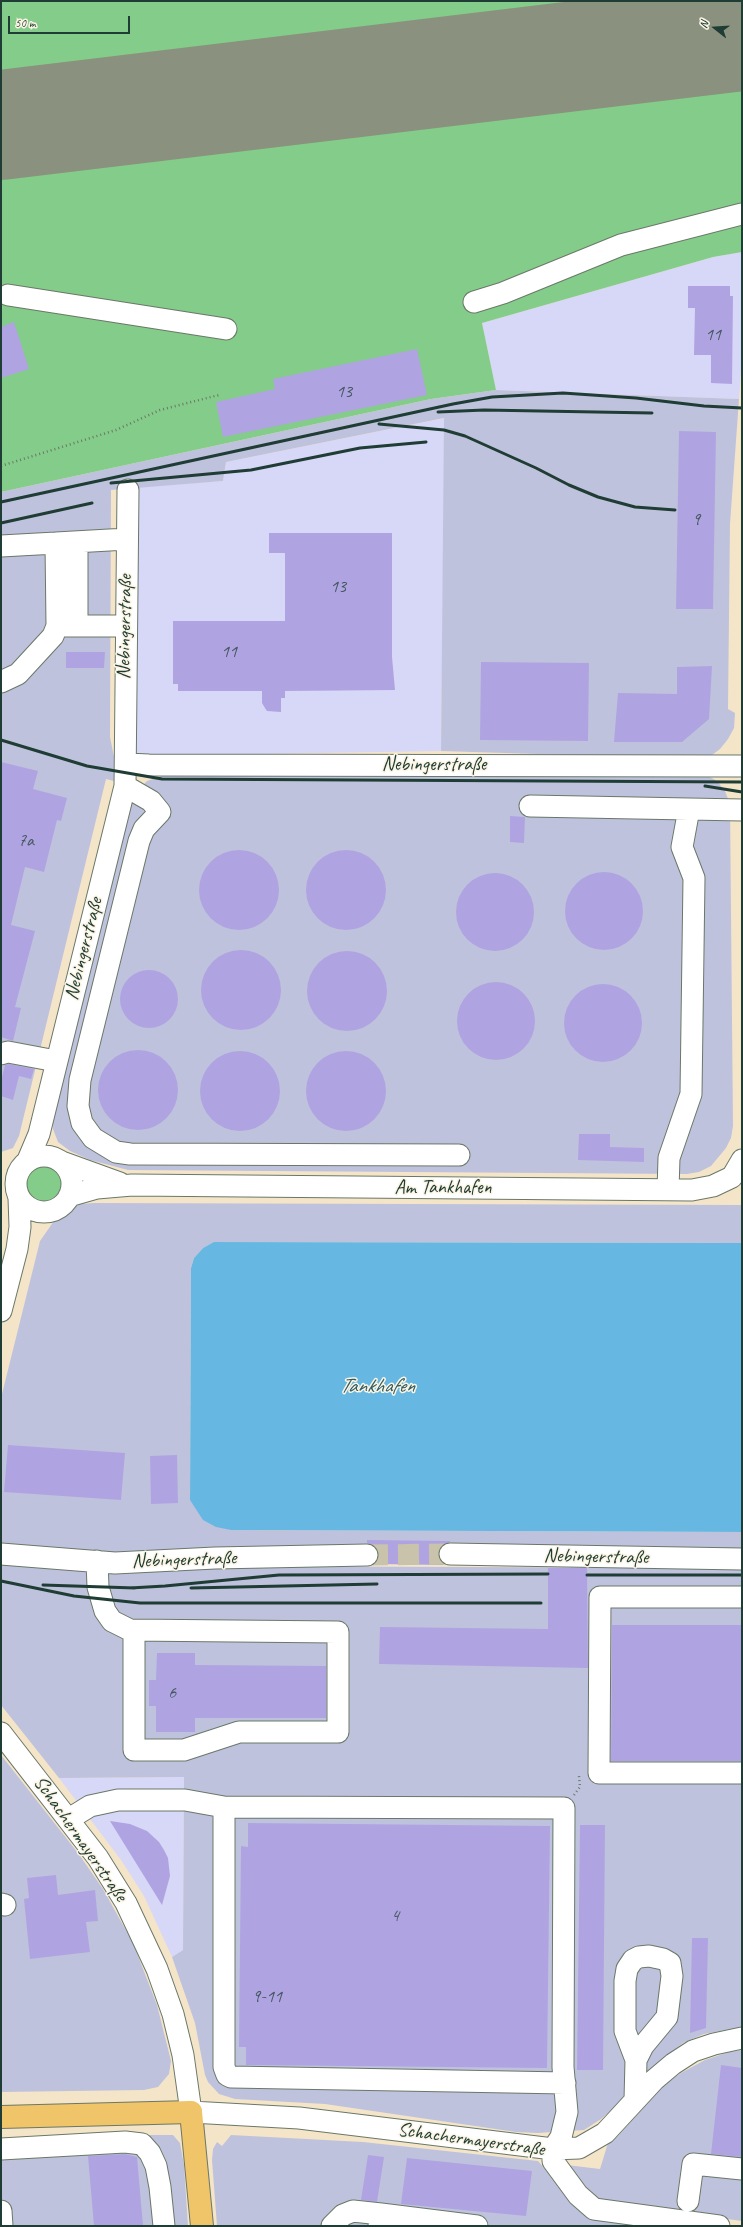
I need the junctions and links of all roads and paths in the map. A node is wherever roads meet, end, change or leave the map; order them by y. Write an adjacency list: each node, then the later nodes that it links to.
1 (742, 214): 3 (street)
2 (8, 295): 4 (street)
3 (474, 302)
4 (226, 329)
5 (219, 395): 6 (path)
6 (1, 466)
7 (128, 490): 8 (street, Nebingerstraße)
8 (127, 539): 9 (street); 13 (street, Nebingerstraße)
9 (77, 542): 10 (street); 12 (street)
10 (56, 543): 11 (street); 12 (street)
11 (1, 546)
12 (67, 626): 13 (street); 14 (street)
13 (126, 626): 15 (street, Nebingerstraße)
14 (1, 682)
15 (127, 764): 16 (street, Nebingerstraße); 17 (street, Nebingerstraße)
16 (742, 766)
17 (125, 786): 22 (street, Nebingerstraße); 24 (street)
18 (530, 806): 19 (street)
19 (689, 809): 20 (street); 31 (street)
20 (742, 810)
21 (1, 1054): 22 (street)
22 (56, 1061): 23 (street, Nebingerstraße)
23 (39, 1134): 25 (street); 26 (street, Nebingerstraße)
24 (459, 1155)
25 (58, 1160): 26 (street); 29 (street, Am Tankhafen); 32 (street)
26 (25, 1163): 27 (street); 30 (street)
27 (1, 1168)
28 (739, 1174): 31 (street, Am Tankhafen)
29 (132, 1185): 31 (street, Am Tankhafen); 32 (street, Am Tankhafen)
30 (12, 1186): 33 (street); 34 (street)
31 (668, 1190)
32 (69, 1196): 33 (street)
33 (46, 1212): 34 (street)
34 (17, 1249): 35 (street)
35 (1, 1312)
36 (1, 1554): 40 (street, Nebingerstraße)
37 (450, 1554): 39 (street, Nebingerstraße)
38 (367, 1555): 40 (street, Nebingerstraße)
39 (742, 1559)
40 (97, 1561): 42 (street)
41 (742, 1597): 45 (street)
42 (134, 1631): 42 (street)
43 (1, 1733): 48 (street, Schachermayerstraße)
44 (742, 1773): 45 (street)
45 (599, 1774): 47 (path)
46 (224, 1807): 47 (street); 48 (street); 51 (street)
47 (564, 1808): 51 (street)
48 (69, 1819): 53 (street, Schachermayerstraße)
49 (742, 2038): 52 (street)
50 (636, 2060): 52 (street)
51 (565, 2083): 56 (street)
52 (635, 2100): 56 (street)
53 (191, 2112): 54 (main road, Schachermayerstraße); 56 (street, Schachermayerstraße); 63 (main road)
54 (1, 2117)
55 (1, 2148): 62 (street)
56 (553, 2149): 66 (street, Schachermayerstraße)
57 (742, 2169): 58 (street)
58 (688, 2202)
59 (1, 2211): 61 (street)
60 (380, 2220): 64 (street); 65 (street)
61 (2, 2226)
62 (164, 2226)
63 (202, 2226)
64 (332, 2226)
65 (477, 2226)
66 (712, 2226)

